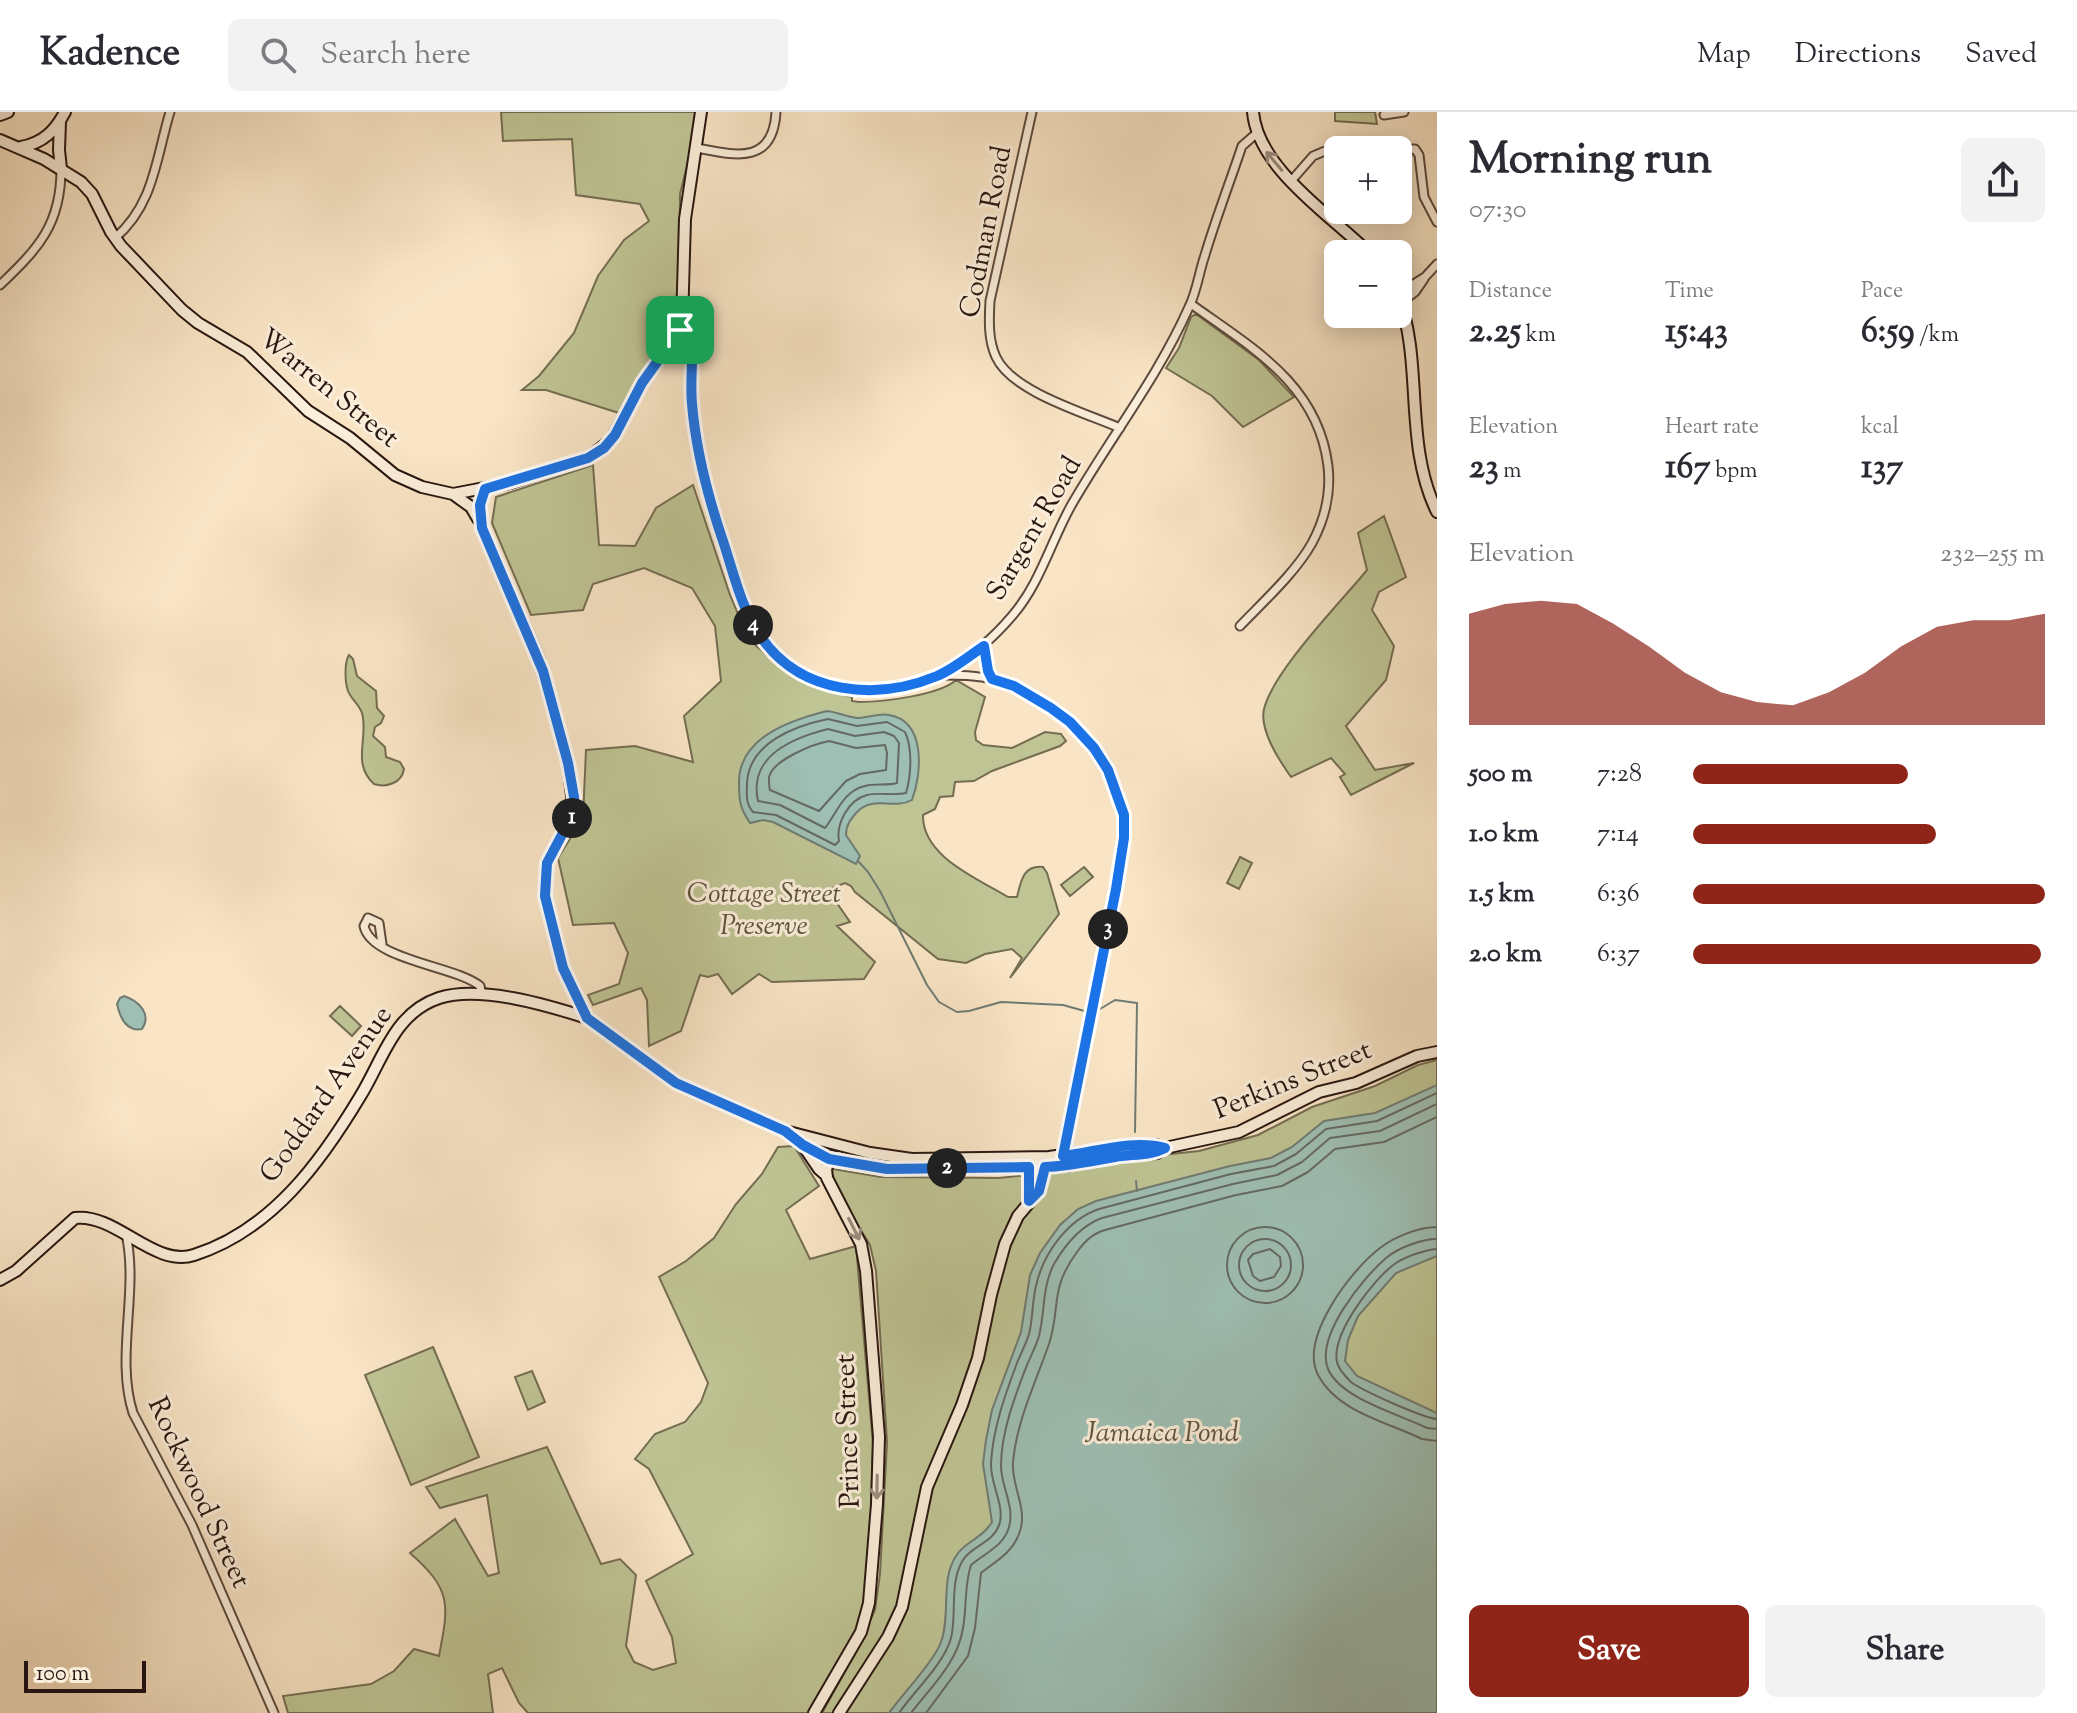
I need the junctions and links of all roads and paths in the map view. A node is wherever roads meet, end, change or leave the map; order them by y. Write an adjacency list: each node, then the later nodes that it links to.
1 (8, 112): 9 (main road)
2 (170, 112): 18 (street)
3 (701, 112): 14 (main road, Warren Street)
4 (776, 112): 14 (street)
5 (1032, 112): 26 (street, Codman Road)
6 (1253, 112): 11 (main road)
7 (1404, 112): 8 (street)
8 (1384, 115)
9 (0, 116)
10 (63, 116): 13 (main road); 15 (main road)
11 (1257, 133): 16 (main road, one-way to 11); 23 (street, Sargent Road)
12 (1, 140): 13 (main road, Warren Street)
13 (19, 147): 15 (main road, Warren Street)
14 (697, 148): 25 (main road, Warren Street)
15 (61, 169): 18 (main road, Warren Street); 21 (street)
16 (1292, 180): 17 (street); 19 (main road)
17 (1437, 222)
18 (115, 238): 28 (main road, Warren Street)
19 (1355, 240)
20 (1437, 264): 22 (street)
21 (0, 285)
22 (1412, 293)
23 (1191, 304): 26 (street, Sargent Road); 31 (street)
24 (1406, 328): 29 (main road)
25 (680, 330): 27 (main road, Warren Street); 33 (street, Sargent Road)
26 (1120, 428): 32 (street, Sargent Road)
27 (485, 489): 28 (main road, Warren Street); 30 (main road)
28 (453, 494): 30 (main road)
29 (1437, 512)
30 (482, 528): 37 (main road)
31 (1240, 626)
32 (984, 646): 33 (street, Sargent Road); 34 (street)
33 (939, 675): 34 (street)
34 (992, 679): 43 (street)
35 (382, 944): 36 (street)
36 (482, 994): 37 (main road, Goddard Avenue); 49 (main road, Goddard Avenue)
37 (587, 1018): 39 (main road, Perkins Street)
38 (1437, 1052): 42 (main road, Perkins Street)
39 (785, 1131): 40 (main road, Perkins Street); 41 (main road, Perkins Street)
40 (803, 1145): 44 (main road, Perkins Street); 47 (main road, Prince Street)
41 (836, 1145): 44 (main road); 45 (main road, Perkins Street)
42 (1165, 1148): 43 (main road, Perkins Street); 46 (main road, Perkins Street)
43 (1063, 1156): 46 (main road, Perkins Street)
44 (829, 1159): 45 (main road, Perkins Street); 47 (main road)
45 (1029, 1162): 46 (main road, Perkins Street); 48 (main road)
46 (1045, 1162): 48 (main road)
47 (827, 1176): 52 (main road, Prince Street, one-way to 52)
48 (1029, 1201): 53 (main road)
49 (126, 1234): 50 (main road, Goddard Avenue); 51 (street, Rockwood Street)
50 (0, 1280)
51 (274, 1713)
52 (814, 1713)
53 (839, 1713)

